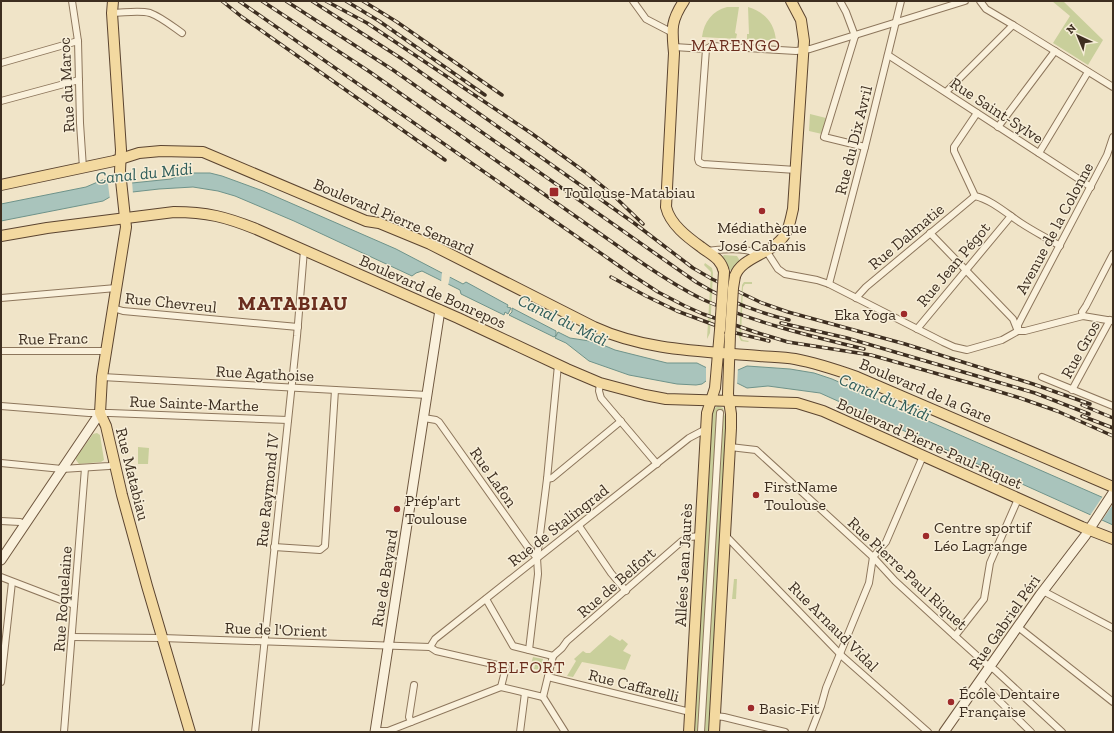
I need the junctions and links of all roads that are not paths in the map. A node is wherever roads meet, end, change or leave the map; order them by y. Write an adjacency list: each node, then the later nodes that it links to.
1 (72, 1): 17 (street, Rue du Maroc)
2 (108, 1): 11 (main road)
3 (113, 1): 11 (main road)
4 (633, 1): 14 (street)
5 (684, 1): 14 (main road)
6 (791, 1): 20 (main road)
7 (901, 1): 12 (street, Rue du Dix Avril)
8 (965, 1): 12 (street)
9 (980, 1): 13 (street)
10 (842, 2): 16 (street)
11 (112, 14): 15 (street); 35 (main road, Rue Matabiau)
12 (895, 22): 16 (street); 22 (street, Rue du Dix Avril)
13 (1013, 25): 21 (street); 27 (street)
14 (672, 32): 18 (main road)
15 (182, 33)
16 (855, 36): 20 (street); 32 (street)
17 (78, 42): 23 (street); 25 (street, Rue du Maroc)
18 (674, 47): 19 (street); 47 (main road)
19 (706, 49): 20 (street); 37 (street)
20 (804, 50): 37 (main road)
21 (1054, 51): 24 (street); 30 (street)
22 (888, 55): 27 (street, Rue Saint-Sylve); 32 (street, Rue du Dix Avril)
23 (1, 63)
24 (1088, 72): 26 (street); 33 (street)
25 (79, 80): 28 (street); 36 (street, Rue du Maroc)
26 (1113, 87)
27 (946, 92): 29 (street, Rue Saint-Sylve)
28 (1, 101)
29 (977, 113): 30 (street, Rue Saint-Sylve); 40 (street)
30 (998, 127): 33 (street, Rue Saint-Sylve)
31 (1113, 137): 34 (street, Avenue de la Colonne)
32 (865, 147): 51 (street, Rue du Dix Avril)
33 (1039, 153): 39 (street, Rue Saint-Sylve)
34 (1110, 156): 39 (street, Avenue de la Colonne)
35 (121, 159): 36 (main road, Boulevard Pierre Semard); 42 (main road, Rue Matabiau); 65 (main road, Boulevard Pierre Semard)
36 (83, 168): 38 (main road, Boulevard Pierre Semard)
37 (796, 170): 48 (main road)
38 (1, 185)
39 (1091, 187): 45 (street, Avenue de la Colonne)
40 (975, 196): 41 (street); 43 (street, Rue Dalmatie)
41 (1011, 216): 45 (street); 50 (street, Rue Jean Pégot)
42 (125, 218): 44 (main road, Boulevard de Bonrepos); 46 (main road, Boulevard de Bonrepos); 52 (main road, Rue Matabiau)
43 (930, 233): 50 (street); 54 (street, Rue Dalmatie)
44 (1, 236)
45 (1060, 246): 61 (street, Avenue de la Colonne)
46 (304, 250): 56 (main road, Boulevard de Bonrepos); 59 (street, Rue Raymond IV)
47 (706, 251): 48 (street); 62 (main road, bridge)
48 (764, 253): 51 (street); 62 (main road, bridge)
49 (1113, 254): 57 (street)
50 (965, 271): 60 (street, Rue Jean Pégot); 61 (street)
51 (828, 284): 54 (street)
52 (116, 288): 53 (street); 55 (main road, Rue Matabiau)
53 (1, 298)
54 (856, 298): 60 (street)
55 (113, 308): 59 (street, Rue Chevreul); 63 (main road, Rue Matabiau)
56 (440, 310): 66 (main road, Boulevard de Bonrepos); 73 (street, Rue de Bayard)
57 (1083, 316): 58 (street); 61 (street)
58 (1112, 321): 72 (street, Rue Gros)
59 (298, 327): 70 (street, Rue Raymond IV)
60 (917, 329): 61 (street)
61 (1018, 331)
62 (725, 332): 65 (main road)
63 (106, 350): 64 (street, Rue Franc); 67 (main road, Rue Matabiau)
64 (1, 351)
65 (723, 353): 74 (main road, Allées Jean Jaurès); 75 (main road); 92 (main road, Boulevard de la Gare)
66 (558, 365): 69 (main road, Boulevard de Bonrepos); 91 (street)
67 (102, 377): 70 (street, Rue Agathoise); 78 (main road, Rue Matabiau)
68 (1042, 377): 72 (street)
69 (600, 383): 74 (main road, Boulevard de Bonrepos); 82 (street)
70 (291, 387): 71 (street, Rue Agathoise); 81 (street, Rue Raymond IV)
71 (335, 390): 73 (street, Rue Agathoise); 101 (street)
72 (1072, 390): 77 (street)
73 (427, 395): 80 (street, Rue de Bayard)
74 (712, 400): 75 (main road, Boulevard de Bonrepos); 83 (main road, Allées Jean Jaurès)
75 (729, 400): 84 (main road); 85 (main road, Boulevard Pierre-Paul-Riquet)
76 (1, 406): 78 (street, Rue Sainte-Marthe)
77 (1113, 406)
78 (100, 413): 81 (street, Rue Sainte-Marthe); 87 (main road, Rue Matabiau); 90 (street)
79 (720, 414): 141 (street, Allées Jean Jaurès)
80 (424, 418): 102 (street, Rue Lafon); 117 (street, Rue de Bayard)
81 (288, 420): 101 (street, Rue Raymond IV)
82 (622, 421): 88 (street); 91 (street)
83 (706, 429): 88 (street, Rue de Stalingrad); 99 (main road, Allées Jean Jaurès)
84 (730, 447): 98 (main road); 103 (street, Rue Pierre-Paul Riquet)
85 (923, 456): 93 (main road, Boulevard Pierre-Paul-Riquet); 103 (street)
86 (1, 463): 90 (street)
87 (115, 464): 89 (street); 115 (main road, Rue Matabiau)
88 (657, 464): 96 (street, Rue de Stalingrad)
89 (85, 468): 90 (street); 110 (street, Rue Roquelaine)
90 (62, 469): 95 (street)
91 (547, 479): 102 (street)
92 (1113, 491): 97 (street, Rue Gabriel Péri)
93 (1018, 499): 97 (main road, Boulevard Pierre-Paul-Riquet); 113 (street)
94 (1, 522): 95 (street)
95 (25, 524): 104 (street)
96 (579, 526): 102 (street, Rue de Stalingrad); 107 (street)
97 (1090, 526): 100 (main road, Boulevard Pierre-Paul-Riquet); 108 (street, Rue Gabriel Péri)
98 (725, 535): 120 (street, Rue Arnaud Vidal); 132 (main road)
99 (700, 536): 107 (street, Rue de Belfort); 131 (main road, Allées Jean Jaurès)
100 (1113, 539)
101 (274, 547): 116 (street, Rue Raymond IV)
102 (538, 558): 109 (street, Rue de Stalingrad); 119 (street)
103 (873, 558): 113 (street, Rue Pierre-Paul Riquet); 120 (street)
104 (1, 560)
105 (1, 577): 106 (street)
106 (12, 582): 110 (street); 124 (street)
107 (626, 591): 121 (street, Rue de Belfort)
108 (1043, 591): 111 (street, Rue Gabriel Péri); 112 (street)
109 (486, 600): 118 (street, Rue de Stalingrad); 119 (street)
110 (74, 605): 114 (street, Rue Roquelaine)
111 (1018, 628): 122 (street, Rue Gabriel Péri); 130 (street)
112 (1113, 628)
113 (955, 636): 122 (street, Rue Pierre-Paul Riquet)
114 (72, 637): 115 (street, Rue de l'Orient); 135 (street, Rue Roquelaine)
115 (162, 638): 116 (street, Rue de l'Orient); 136 (main road, Rue Matabiau)
116 (265, 641): 117 (street, Rue de l'Orient); 137 (street, Rue Raymond IV)
117 (389, 646): 118 (street); 134 (street, Rue de Bayard)
118 (430, 647): 127 (street)
119 (529, 650): 121 (street)
120 (840, 653): 144 (street); 145 (street, Rue Arnaud Vidal)
121 (553, 656): 123 (street)
122 (990, 667): 125 (street, Rue Gabriel Péri); 148 (street, Rue Pierre-Paul Riquet)
123 (548, 677): 129 (street); 131 (street, Rue Caffarelli)
124 (1, 682)
125 (980, 682): 146 (street, Rue Gabriel Péri); 147 (street)
126 (414, 684): 133 (street)
127 (501, 687): 128 (street); 133 (street)
128 (525, 693): 129 (street); 138 (street)
129 (543, 697): 139 (street)
130 (1113, 702)
131 (690, 712): 140 (main road, Allées Jean Jaurès)
132 (715, 716): 142 (main road); 143 (street)
133 (411, 722): 134 (street)
134 (375, 731)
135 (64, 732)
136 (190, 732)
137 (255, 732)
138 (520, 732)
139 (565, 732)
140 (689, 732)
141 (701, 732)
142 (714, 732)
143 (785, 732)
144 (811, 732)
145 (928, 732)
146 (944, 732)
147 (1031, 732)
148 (1062, 732)

